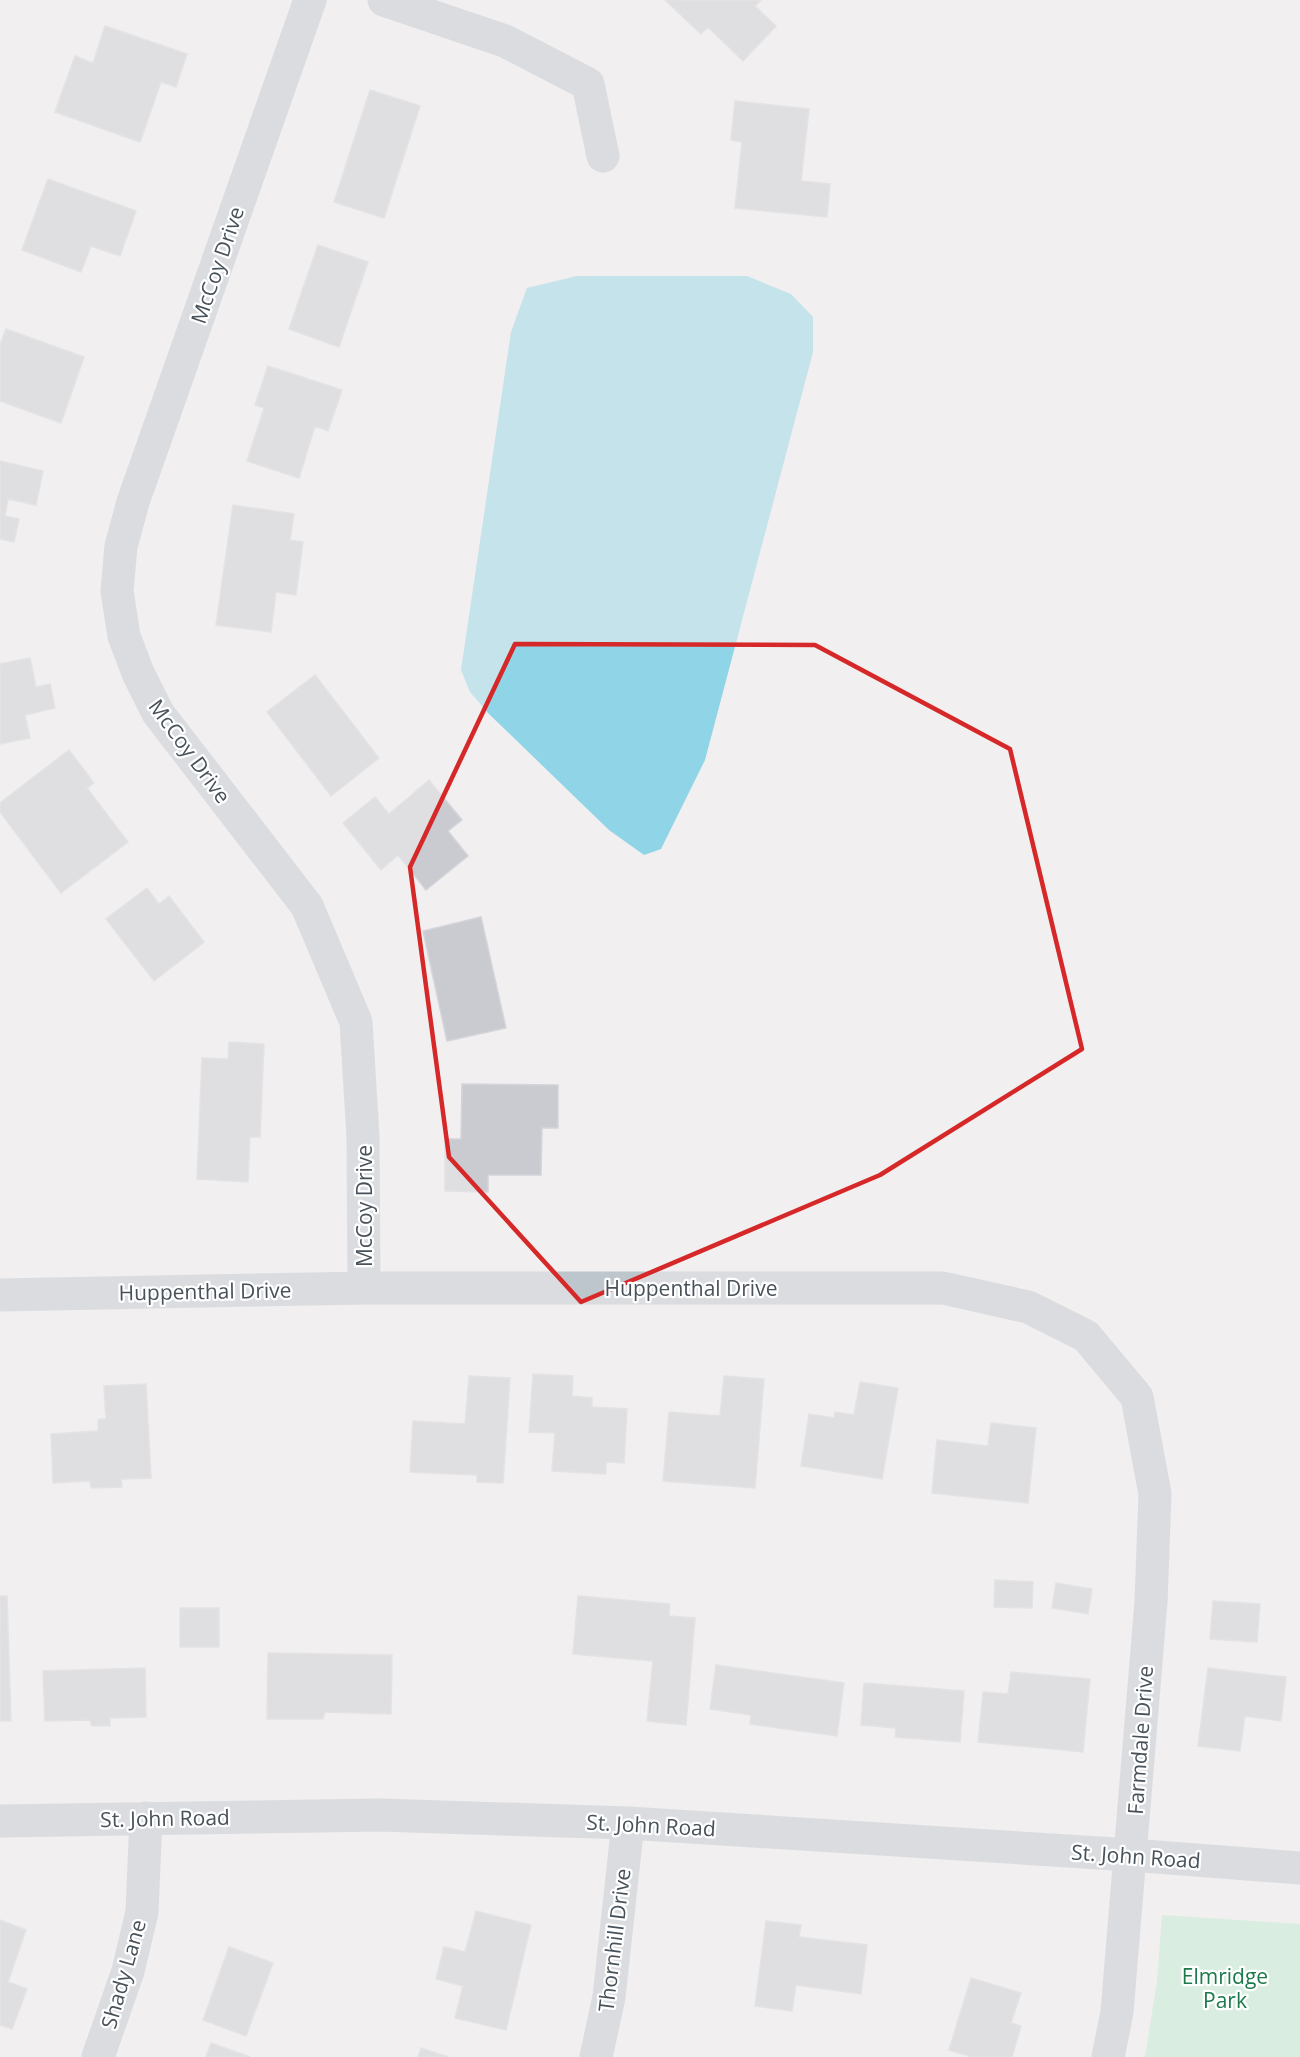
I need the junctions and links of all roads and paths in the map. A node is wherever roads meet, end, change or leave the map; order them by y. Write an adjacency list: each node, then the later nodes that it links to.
1 (310, 0): 4 (street, McCoy Drive)
2 (384, 0): 3 (street)
3 (603, 156)
4 (364, 1288): 5 (street, Huppenthal Drive); 6 (street, Huppenthal Drive)
5 (0, 1295)
6 (1151, 1602): 10 (street, Farmdale Drive)
7 (146, 1818): 8 (street, St. John Road); 9 (street, St. John Road); 12 (street, Shady Lane)
8 (0, 1821)
9 (628, 1822): 10 (street, St. John Road); 13 (street, Thornhill Drive)
10 (1131, 1855): 11 (street, St. John Road); 14 (street, Farmdale Drive)
11 (1300, 1868)
12 (98, 2057)
13 (596, 2057)
14 (1108, 2057)

